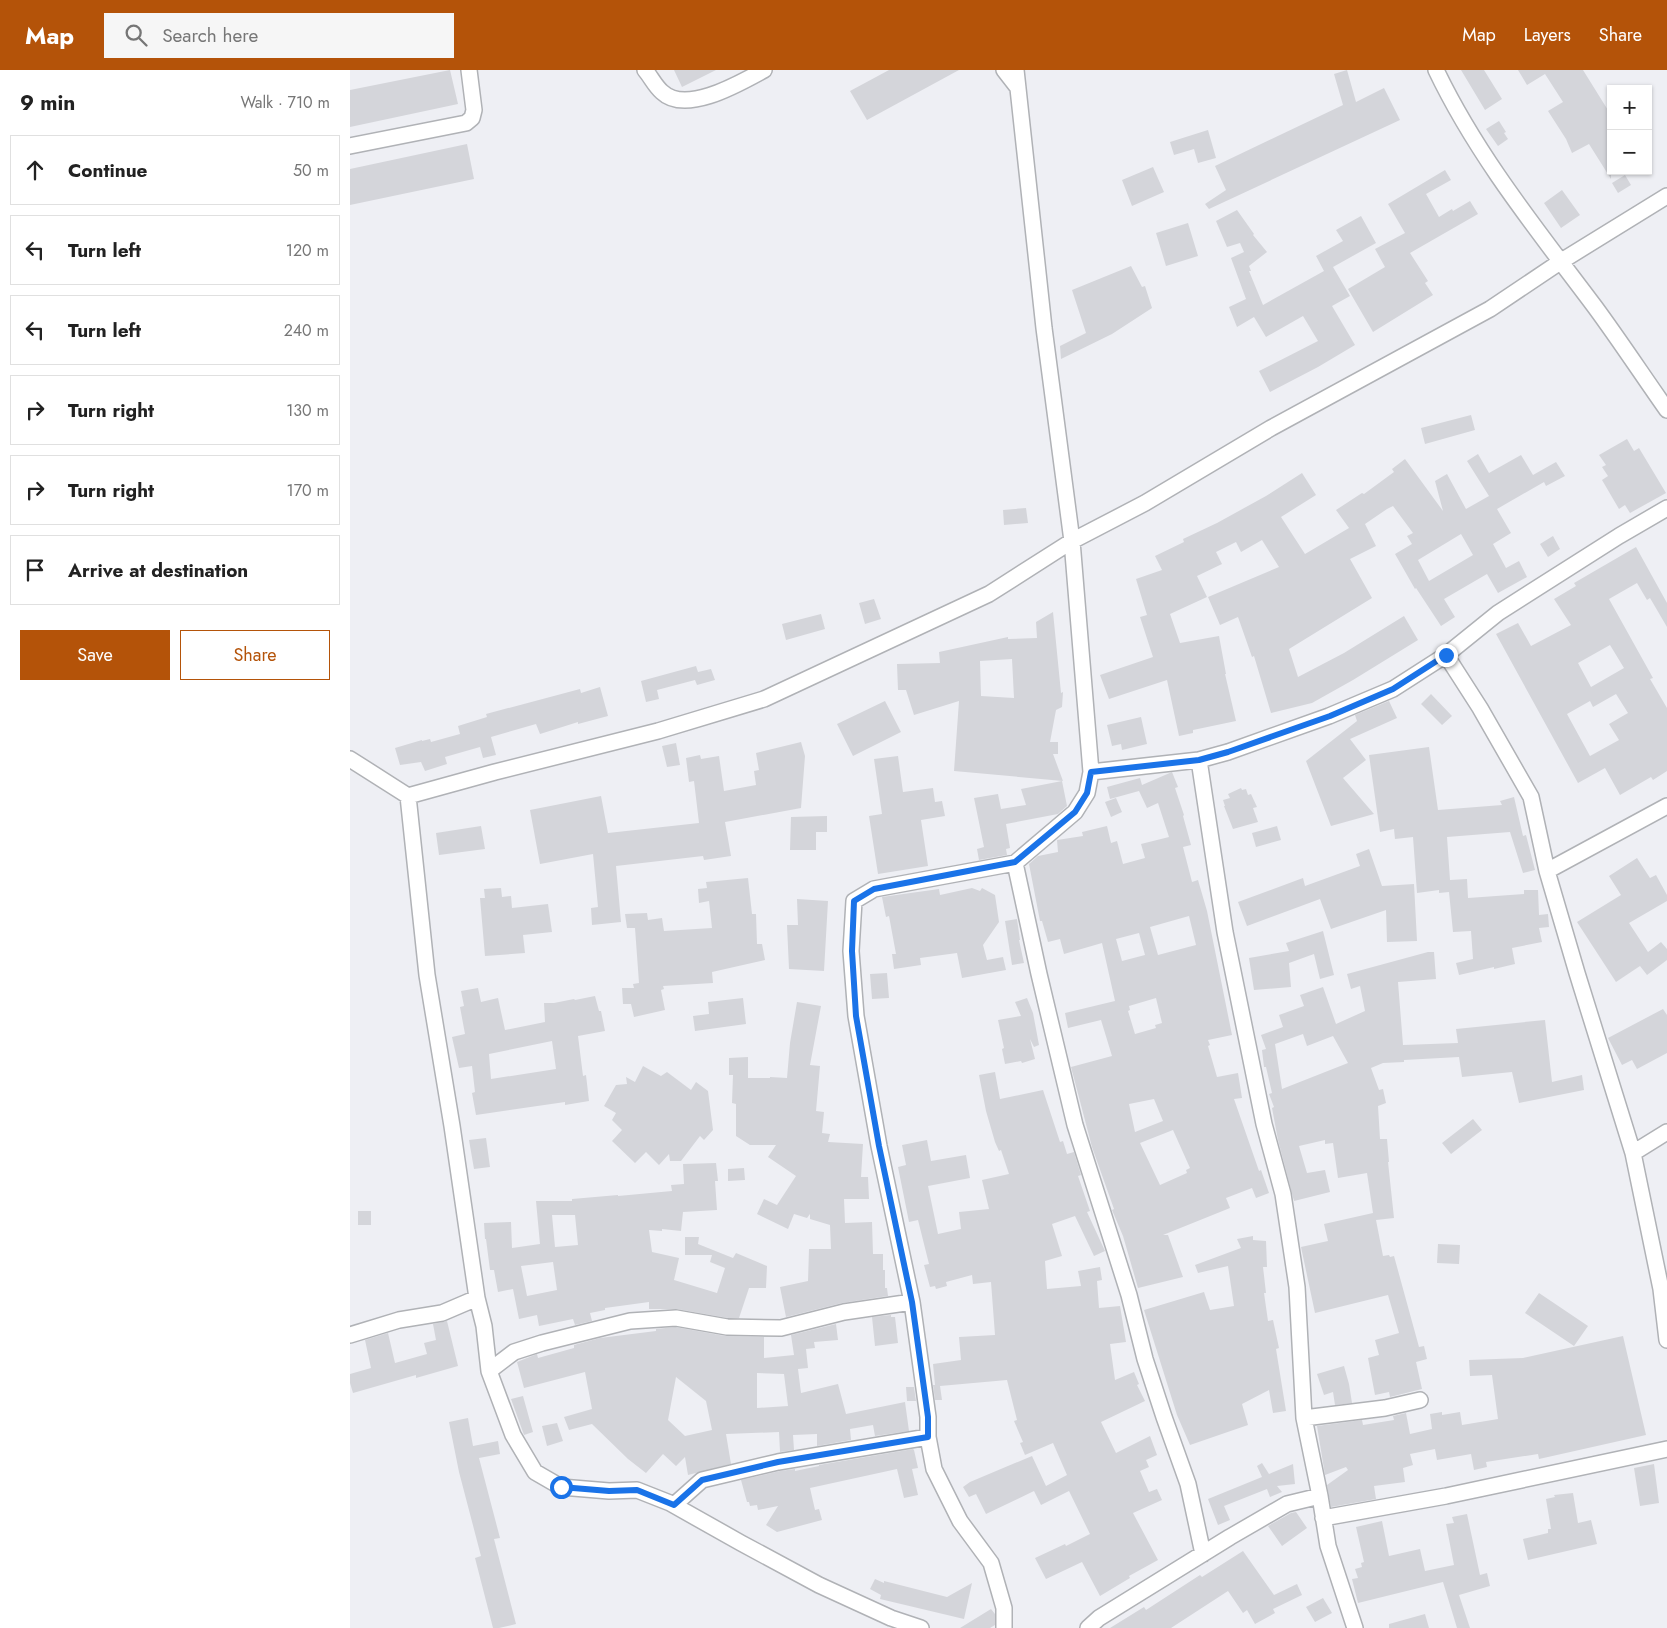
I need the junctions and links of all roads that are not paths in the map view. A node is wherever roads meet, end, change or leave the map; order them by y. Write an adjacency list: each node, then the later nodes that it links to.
1 (469, 70): 8 (street)
2 (645, 70): 3 (street)
3 (764, 70)
4 (1004, 70): 7 (street)
5 (1016, 70): 7 (street)
6 (1436, 70): 10 (street)
7 (1018, 88): 13 (street)
8 (350, 146)
9 (1667, 196): 10 (street)
10 (1560, 262): 11 (street); 13 (street)
11 (1667, 410)
12 (1667, 508): 14 (street)
13 (1072, 541): 17 (street); 18 (street)
14 (1446, 655): 16 (street); 21 (street)
15 (350, 759): 18 (street)
16 (1199, 760): 17 (street); 31 (street)
17 (1091, 772): 20 (street)
18 (408, 796): 25 (street)
19 (1667, 806): 21 (street)
20 (1015, 862): 26 (street); 37 (street)
21 (1547, 871): 23 (street)
22 (1667, 1132): 23 (street)
23 (1633, 1153): 24 (street)
24 (1664, 1288): 28 (street)
25 (478, 1298): 27 (street); 29 (street)
26 (912, 1302): 29 (street); 32 (street)
27 (350, 1335)
28 (1667, 1340)
29 (489, 1371): 35 (street)
30 (1420, 1400): 31 (street)
31 (1304, 1418): 34 (street)
32 (928, 1437): 35 (street); 39 (street)
33 (1667, 1449): 36 (street)
34 (1320, 1496): 36 (street); 37 (street)
35 (674, 1505): 38 (street)
36 (1323, 1518): 41 (street)
37 (1203, 1554): 40 (street)
38 (921, 1628)
39 (1004, 1628)
40 (1088, 1628)
41 (1354, 1628)

